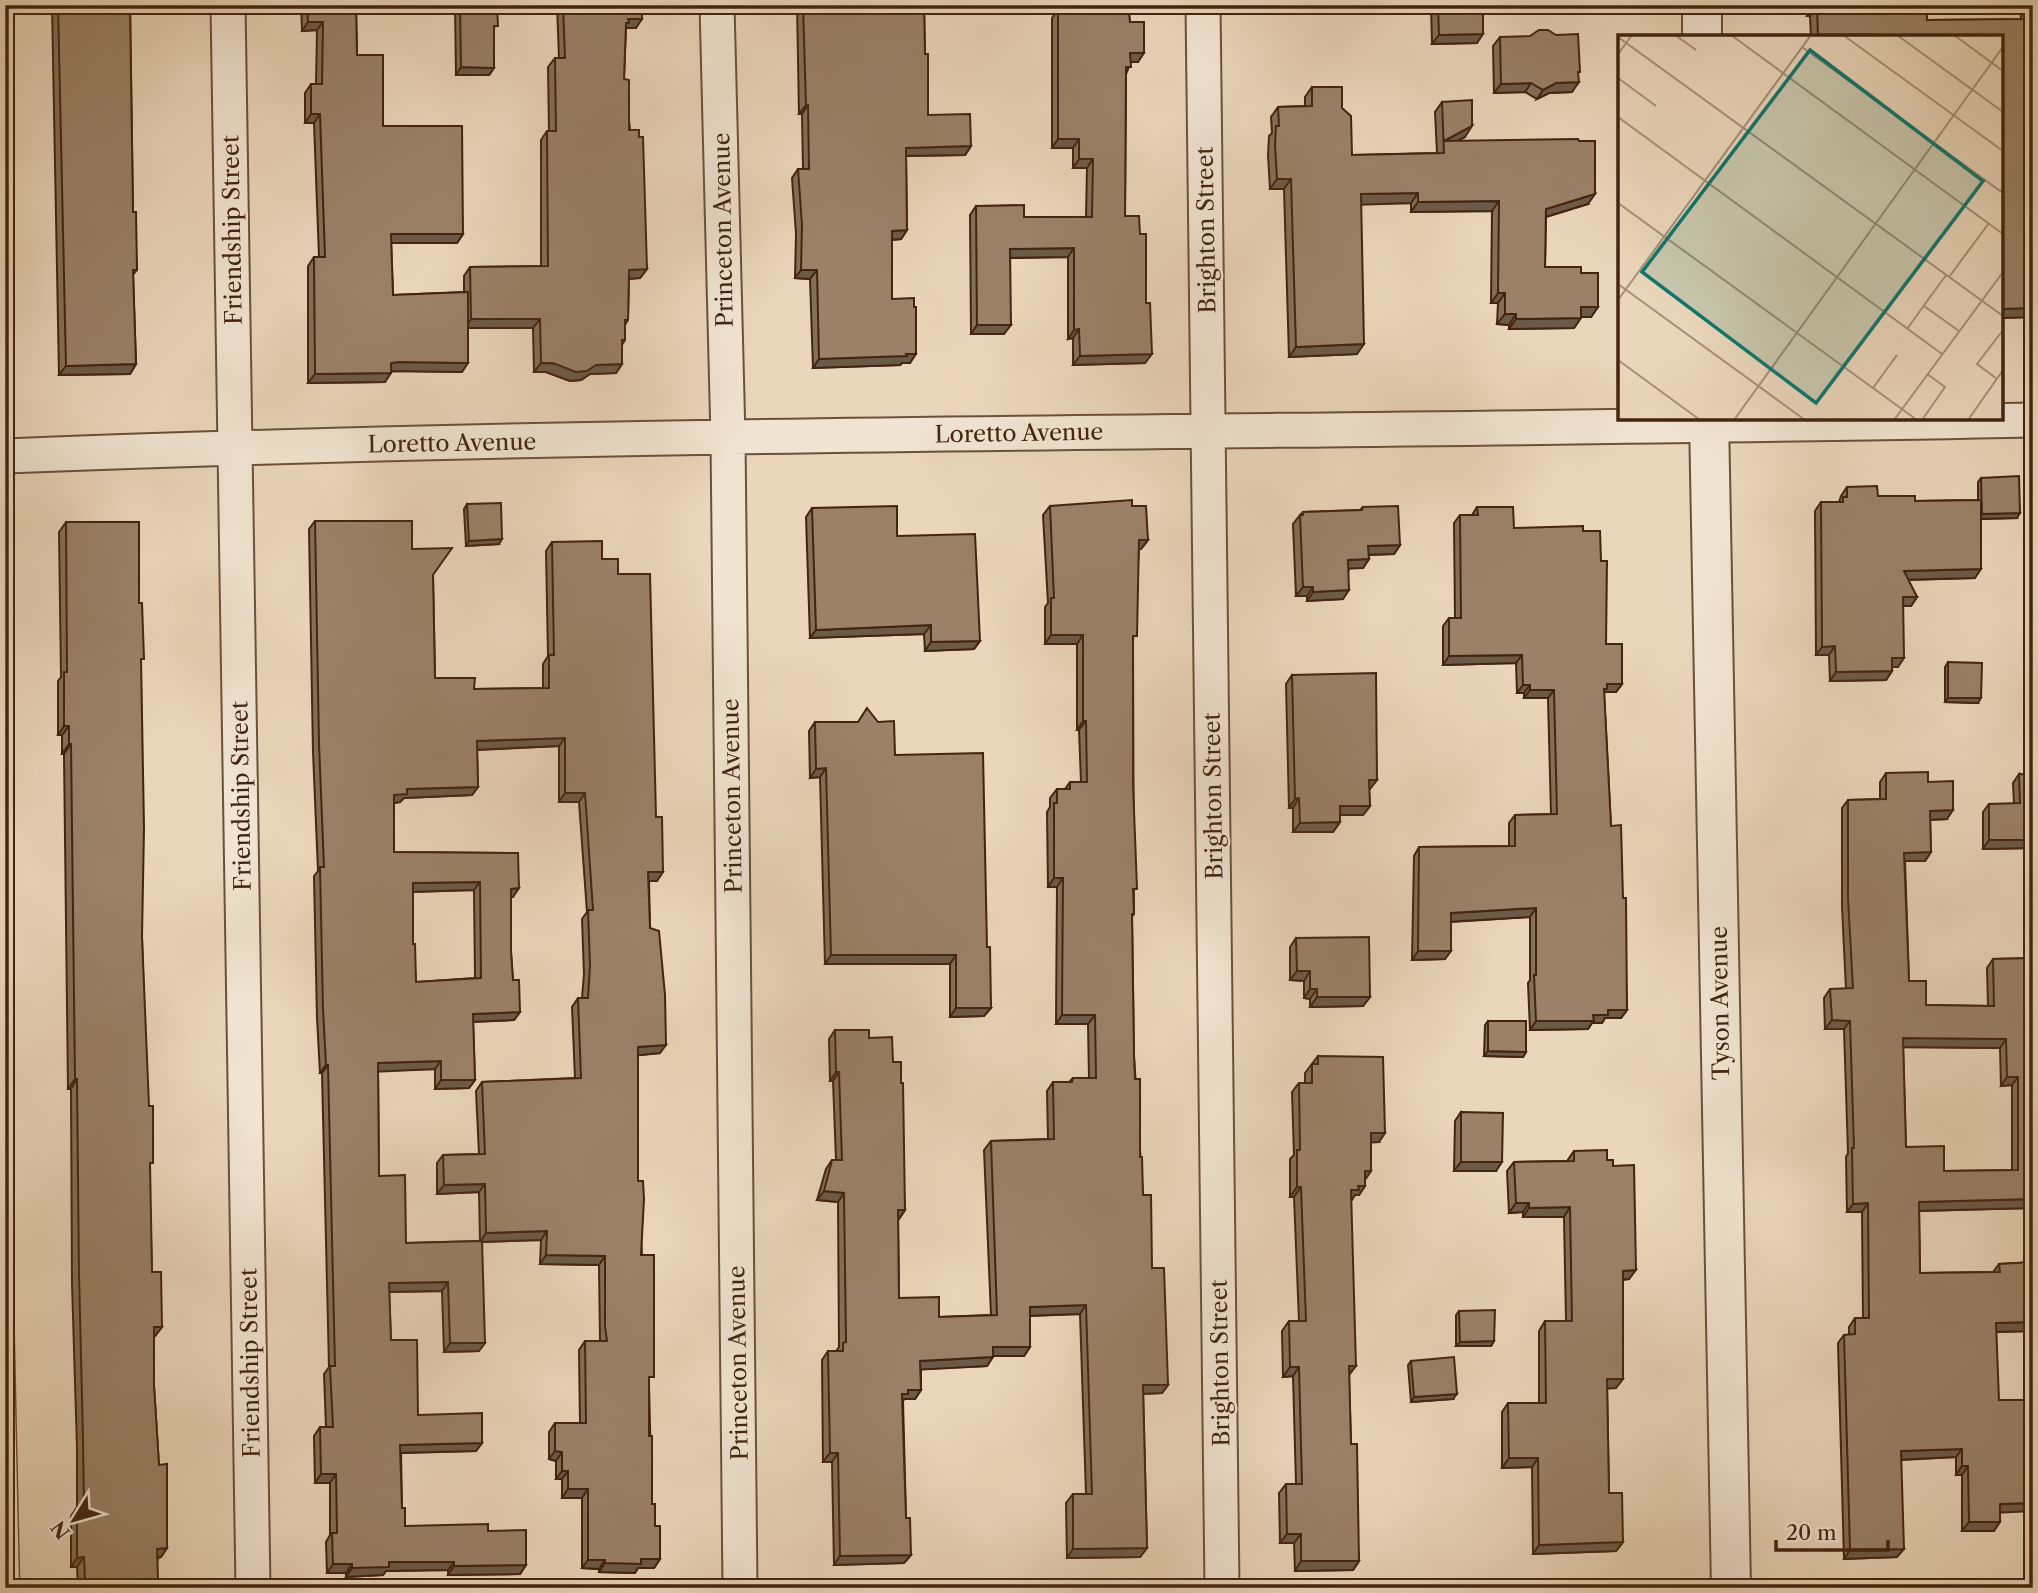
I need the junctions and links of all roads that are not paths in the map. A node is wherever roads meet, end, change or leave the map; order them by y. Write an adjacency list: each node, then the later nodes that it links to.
1 (229, 5): 10 (street, Friendship Street)
2 (717, 5): 9 (street, Princeton Avenue)
3 (1203, 5): 8 (street, Brighton Street)
4 (1702, 5): 5 (street)
5 (1703, 35)
6 (2033, 420): 7 (street, Loretto Avenue)
7 (1709, 422): 8 (street, Loretto Avenue); 17 (street, Tyson Avenue)
8 (1209, 430): 9 (street, Loretto Avenue); 16 (street, Brighton Street)
9 (728, 438): 10 (street, Loretto Avenue); 15 (street, Princeton Avenue)
10 (236, 446): 11 (street, Loretto Avenue); 14 (street, Friendship Street)
11 (5, 456)
12 (5, 1311): 13 (lane)
13 (11, 1588)
14 (253, 1588)
15 (740, 1588)
16 (1222, 1588)
17 (1731, 1588)

